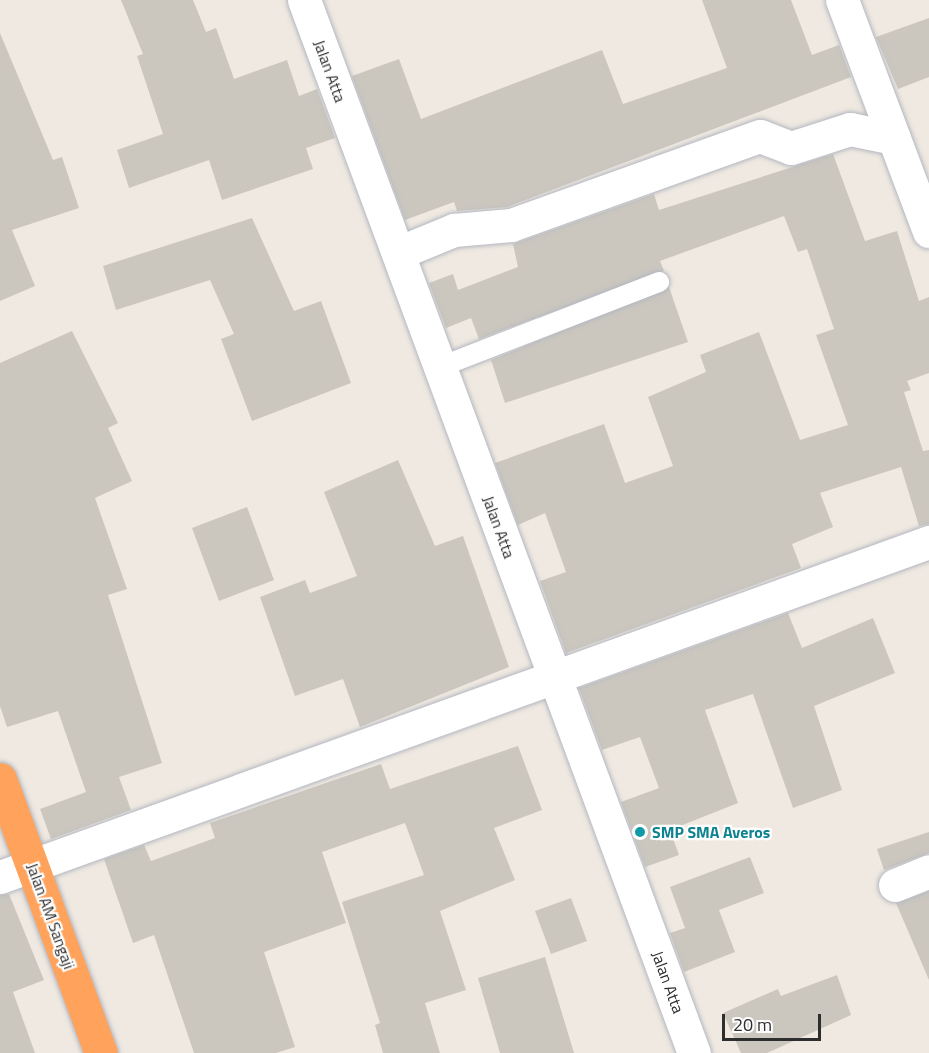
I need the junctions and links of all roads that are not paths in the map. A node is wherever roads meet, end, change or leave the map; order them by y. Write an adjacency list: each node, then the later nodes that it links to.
1 (304, 0): 5 (street, Jalan Atta)
2 (842, 0): 3 (street)
3 (894, 138): 4 (street); 5 (street)
4 (929, 231)
5 (398, 253): 7 (street, Jalan Atta)
6 (659, 282): 7 (lane)
7 (440, 367): 9 (street, Jalan Atta)
8 (929, 542): 9 (street)
9 (556, 680): 11 (street); 16 (street, Jalan Atta)
10 (0, 779): 11 (highway, Jalan AM Sangaji)
11 (33, 865): 13 (street); 15 (highway, Jalan AM Sangaji)
12 (929, 871): 14 (street)
13 (0, 877)
14 (895, 885)
15 (100, 1053)
16 (694, 1053)

